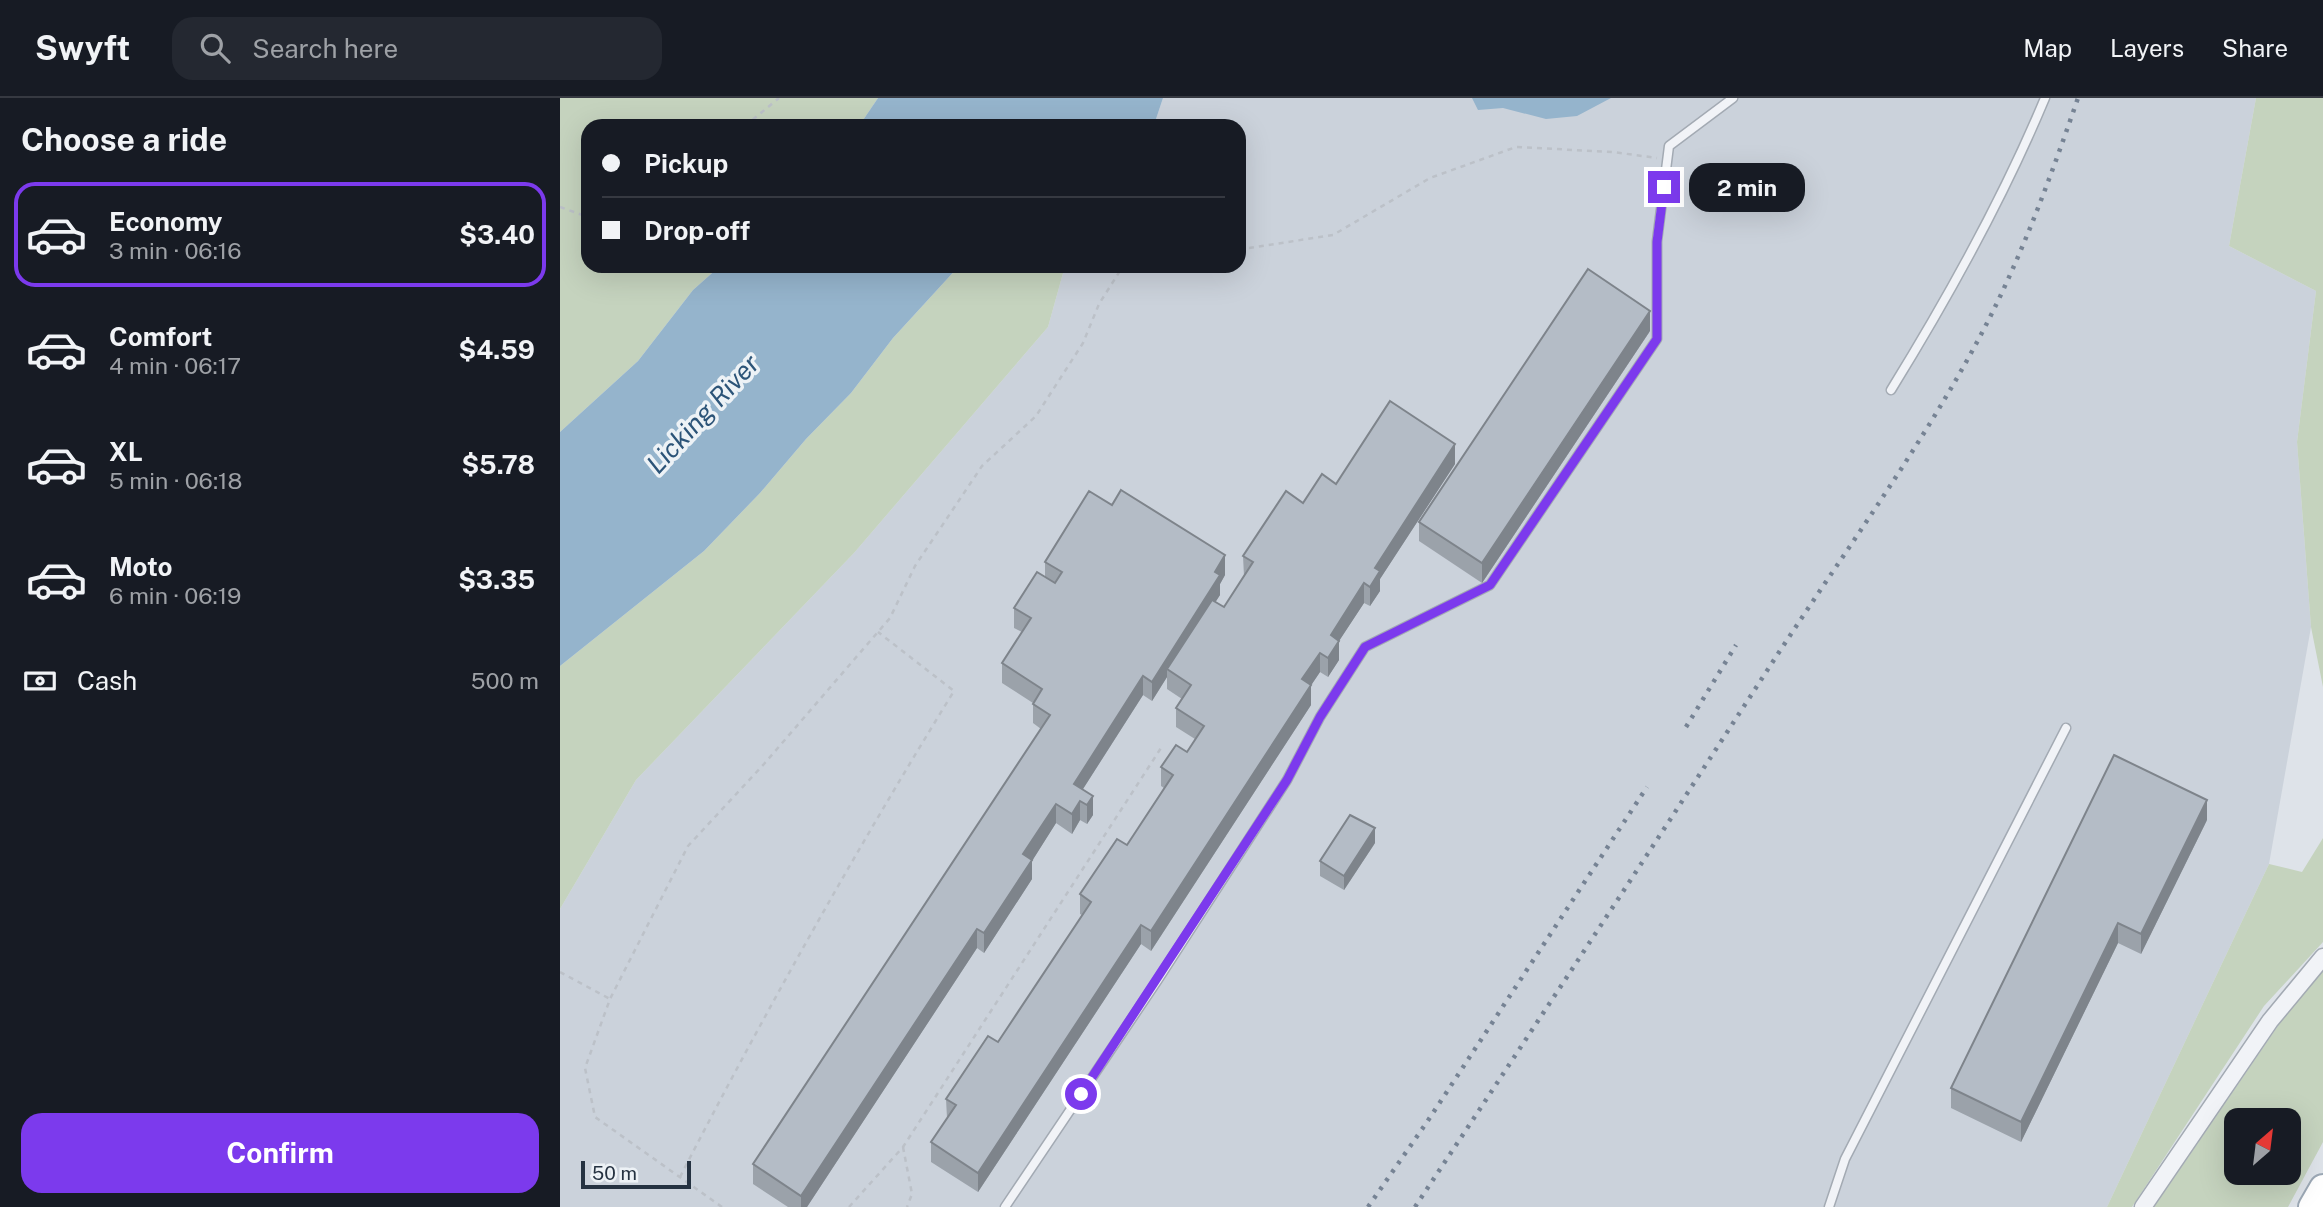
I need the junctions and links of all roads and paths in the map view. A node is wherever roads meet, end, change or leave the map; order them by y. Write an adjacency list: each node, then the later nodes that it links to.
1 (779, 98): 4 (path)
2 (1732, 98): 5 (lane)
3 (2045, 98): 10 (lane)
4 (754, 119)
5 (1667, 160): 8 (path); 23 (lane)
6 (560, 207): 7 (path)
7 (581, 215)
8 (1246, 248)
9 (1119, 273): 11 (path)
10 (1891, 390)
11 (877, 632): 16 (path); 18 (path)
12 (2066, 728): 24 (lane)
13 (1161, 748): 17 (path)
14 (2323, 957): 25 (street)
15 (560, 972): 16 (path)
16 (610, 999): 18 (path)
17 (903, 1147): 21 (path); 22 (path)
18 (680, 1177): 20 (path)
19 (2323, 1188): 26 (main road)
20 (722, 1207)
21 (849, 1207)
22 (906, 1207)
23 (1005, 1207)
24 (1829, 1207)
25 (2143, 1207)
26 (2312, 1207)

